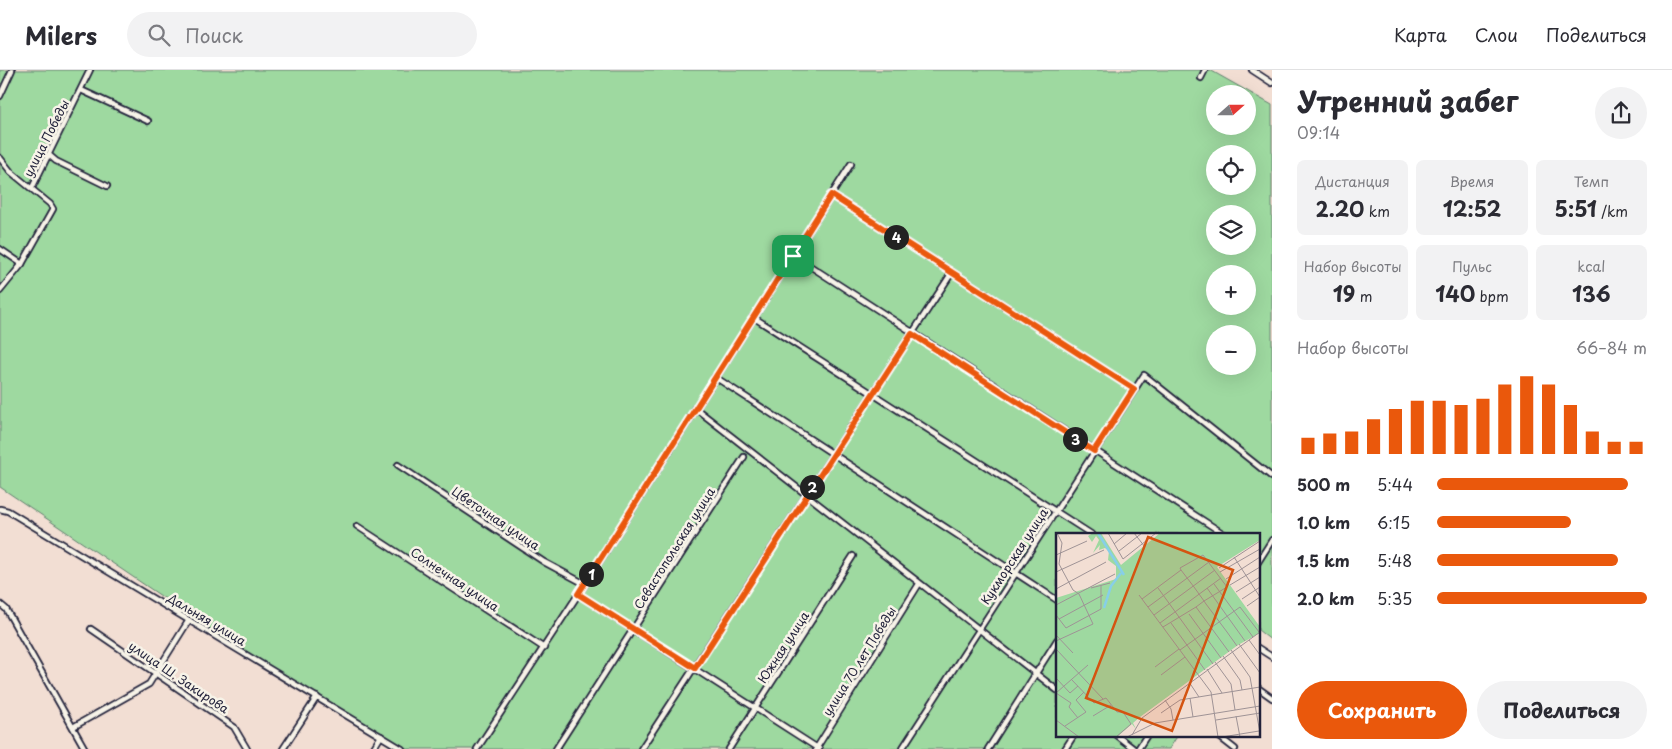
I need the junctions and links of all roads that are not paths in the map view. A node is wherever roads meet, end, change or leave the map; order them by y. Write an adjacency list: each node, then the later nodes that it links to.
1 (12, 70): 8 (street)
2 (90, 70): 7 (street, улица Победы)
3 (1205, 70): 5 (street)
4 (1252, 70): 6 (street)
5 (1200, 78)
6 (1272, 83)
7 (80, 90): 9 (street); 10 (street, улица Победы)
8 (0, 96)
9 (148, 121)
10 (49, 155): 13 (street); 14 (street, улица Победы)
11 (0, 158): 14 (street)
12 (851, 164): 15 (street)
13 (107, 186)
14 (32, 188): 18 (street)
15 (831, 195): 17 (street); 19 (street)
16 (0, 249): 18 (street)
17 (793, 256): 21 (street); 22 (street)
18 (22, 264): 20 (street)
19 (951, 274): 22 (street); 24 (street)
20 (0, 291)
21 (753, 317): 23 (street); 25 (street)
22 (912, 334): 25 (street); 27 (street)
23 (715, 377): 26 (street); 28 (street)
24 (1134, 389): 27 (street, Кукморская улица); 31 (street, Кукморская улица)
25 (872, 394): 28 (street); 34 (street)
26 (695, 408): 32 (street); 42 (street)
27 (1094, 451): 34 (street, Кукморская улица); 37 (street)
28 (833, 454): 32 (street); 41 (street)
29 (744, 457): 49 (street, Севастопольская улица)
30 (398, 465): 42 (street, Цветочная улица)
31 (1272, 477)
32 (806, 495): 43 (street); 55 (street)
33 (0, 509): 47 (street, Дальняя улица)
34 (1055, 511): 36 (street); 41 (street, Кукморская улица)
35 (357, 526): 52 (street, Солнечная улица)
36 (1088, 533)
37 (1222, 533)
38 (1272, 540): 40 (street)
39 (853, 556): 62 (street, Южная улица)
40 (1260, 557)
41 (1016, 572): 45 (street); 50 (street, Кукморская улица)
42 (585, 584): 44 (street)
43 (919, 584): 50 (street); 78 (street, улица 70 лет Победы)
44 (578, 594): 49 (street); 52 (street)
45 (1056, 599)
46 (0, 604): 63 (street)
47 (189, 620): 56 (street); 60 (street, Дальняя улица)
48 (91, 629): 56 (street, улица Ш. Закирова)
49 (634, 629): 55 (street); 75 (street, Севастопольская улица)
50 (978, 629): 57 (street); 79 (street, Кукморская улица)
51 (1056, 642): 57 (street)
52 (544, 648): 74 (street)
53 (1260, 649): 54 (street)
54 (1272, 657)
55 (695, 668): 62 (street); 76 (street)
56 (155, 673): 63 (street); 70 (street, улица Ш. Закирова)
57 (1036, 673): 58 (street); 80 (street)
58 (1056, 689)
59 (1260, 689): 61 (street)
60 (317, 697): 64 (street, Дальняя улица); 71 (street)
61 (1272, 698)
62 (755, 708): 77 (street, Южная улица); 78 (street)
63 (73, 727): 69 (street)
64 (381, 736): 72 (street); 73 (street, Дальняя улица)
65 (1073, 736): 81 (street)
66 (1117, 736): 82 (street)
67 (1146, 736): 83 (street)
68 (1217, 736): 84 (street)
69 (85, 749)
70 (247, 749)
71 (283, 749)
72 (373, 749)
73 (402, 749)
74 (477, 749)
75 (556, 749)
76 (641, 749)
77 (729, 749)
78 (817, 749)
79 (902, 749)
80 (988, 749)
81 (1065, 749)
82 (1134, 749)
83 (1138, 749)
84 (1235, 749)

